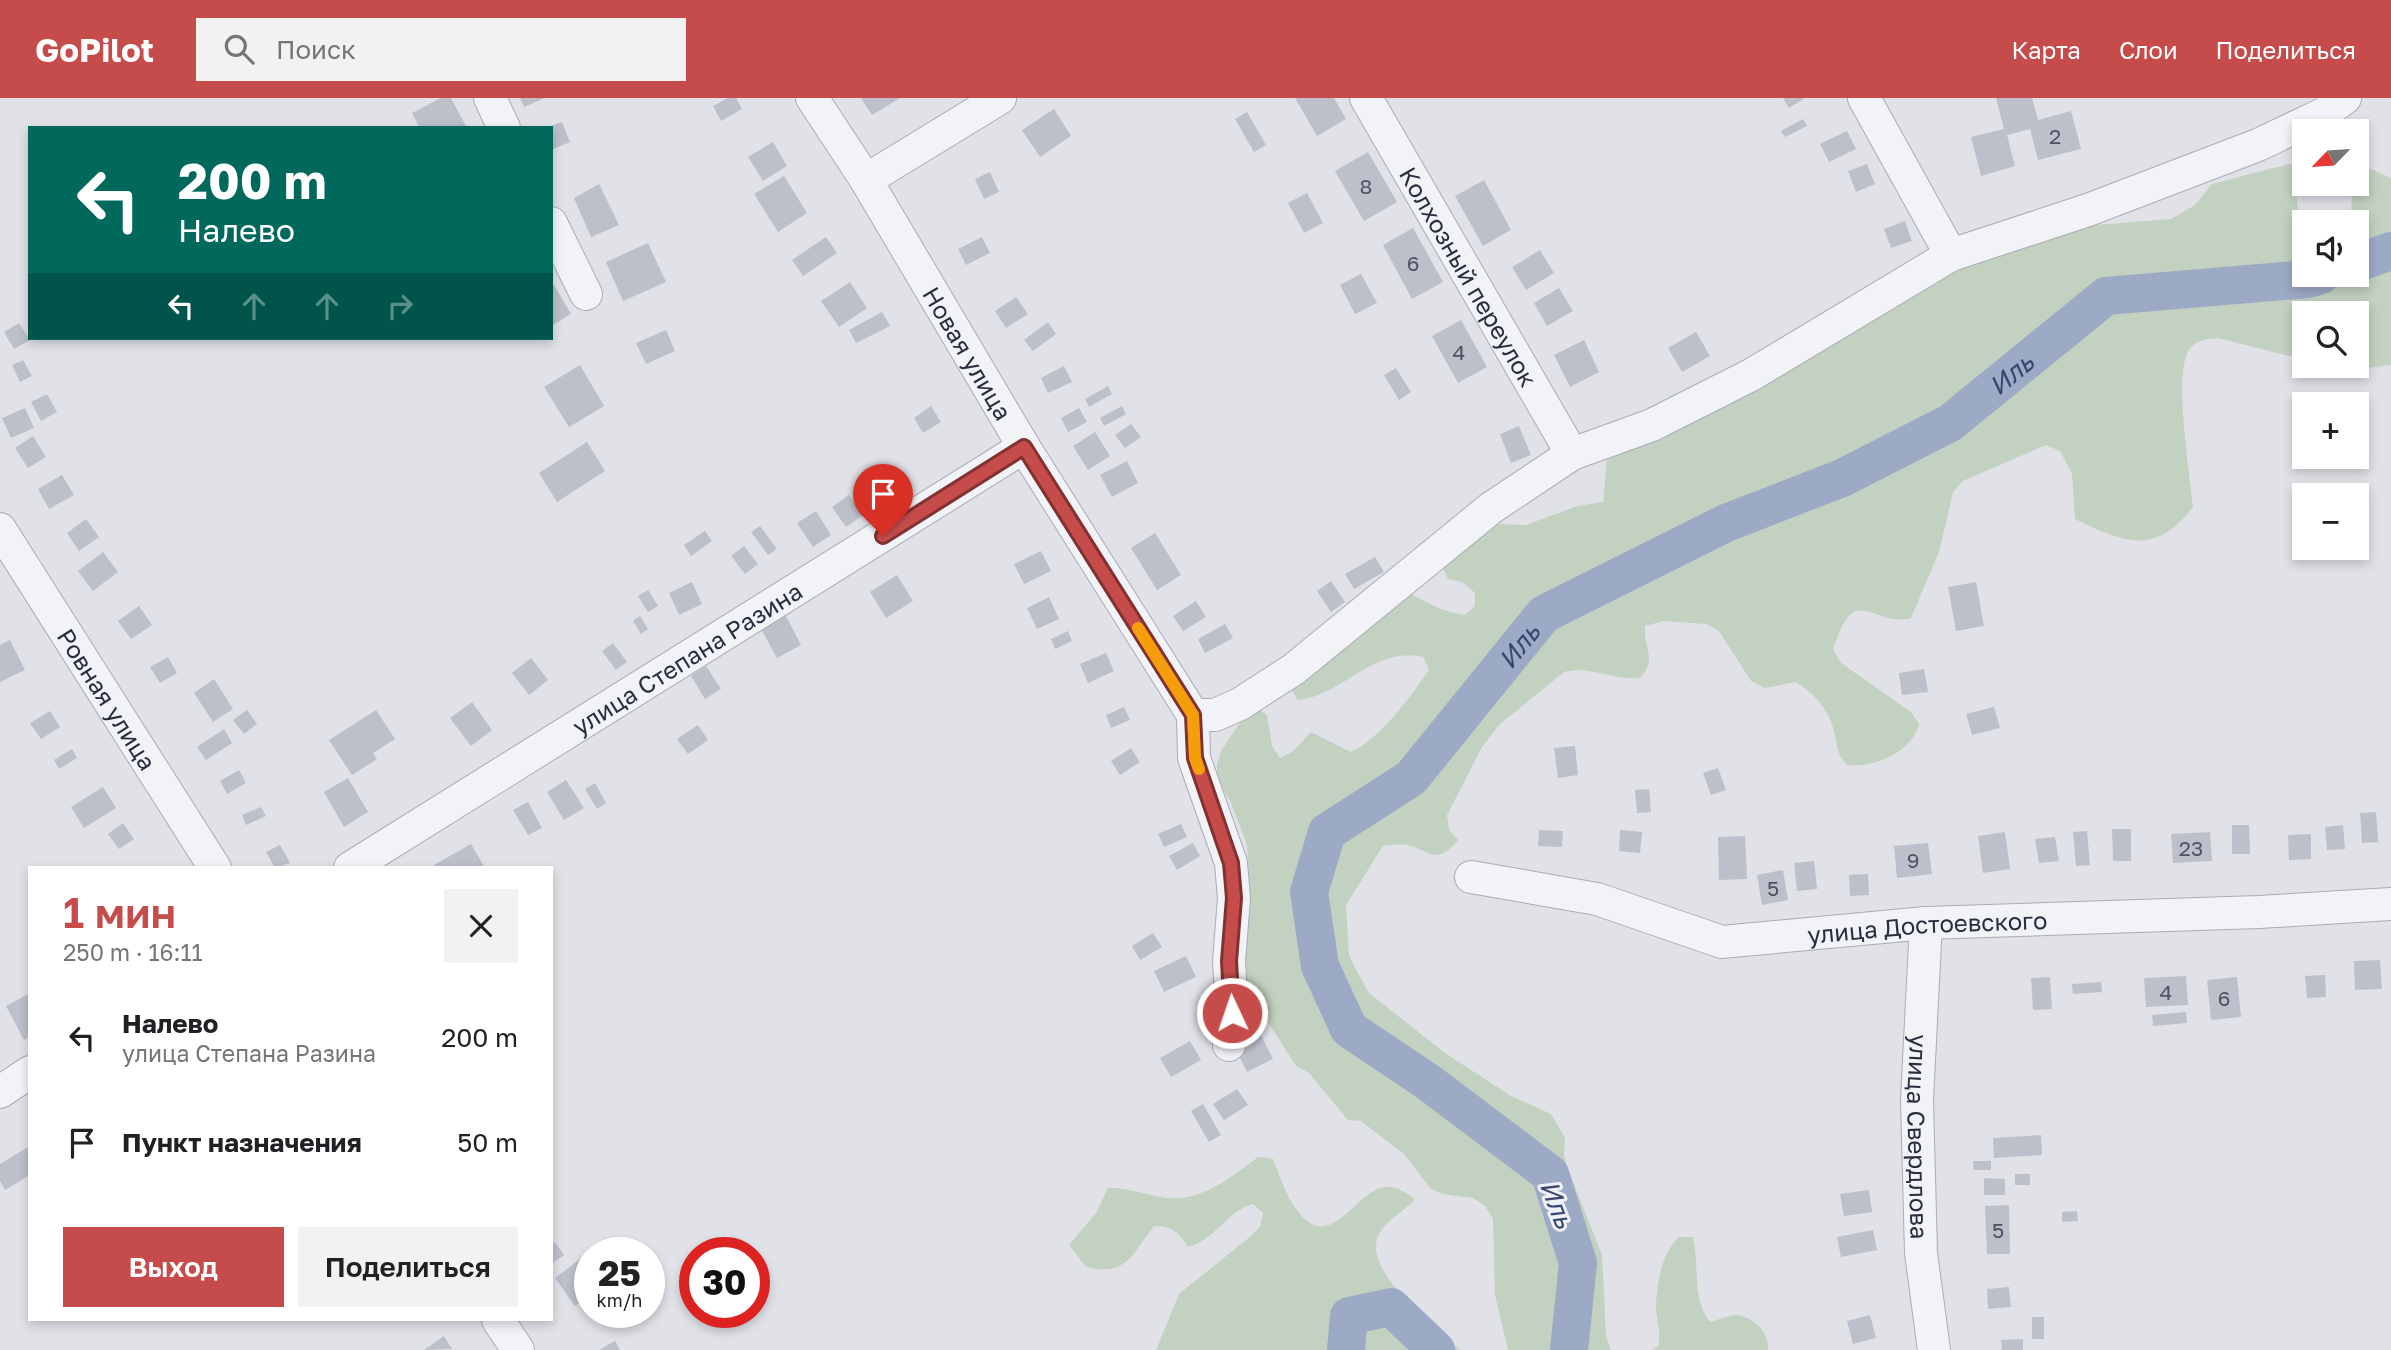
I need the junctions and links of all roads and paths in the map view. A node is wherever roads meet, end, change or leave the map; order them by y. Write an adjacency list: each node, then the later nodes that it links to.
1 (490, 98): 7 (street)
2 (812, 98): 8 (street, Новая улица)
3 (1000, 98): 8 (street)
4 (1366, 98): 13 (street, Колхозный переулок)
5 (1864, 98): 10 (street)
6 (2344, 98): 10 (street)
7 (503, 126)
8 (866, 180): 12 (street, Новая улица)
9 (553, 227): 11 (street)
10 (1951, 255): 13 (street)
11 (586, 294)
12 (1024, 447): 15 (street, Новая улица); 17 (street, улица Степана Разина)
13 (1572, 454): 15 (street)
14 (0, 529): 16 (street, Ровная улица)
15 (1193, 715): 21 (street, Новая улица)
16 (214, 866)
17 (353, 866)
18 (1471, 877): 20 (street, улица Достоевского)
19 (2391, 904): 20 (street, улица Достоевского)
20 (1926, 923): 26 (street, улица Свердлова)
21 (1229, 1045)
22 (28, 1073): 23 (street)
23 (0, 1092)
24 (499, 1321): 25 (street)
25 (518, 1350)
26 (1934, 1350)

